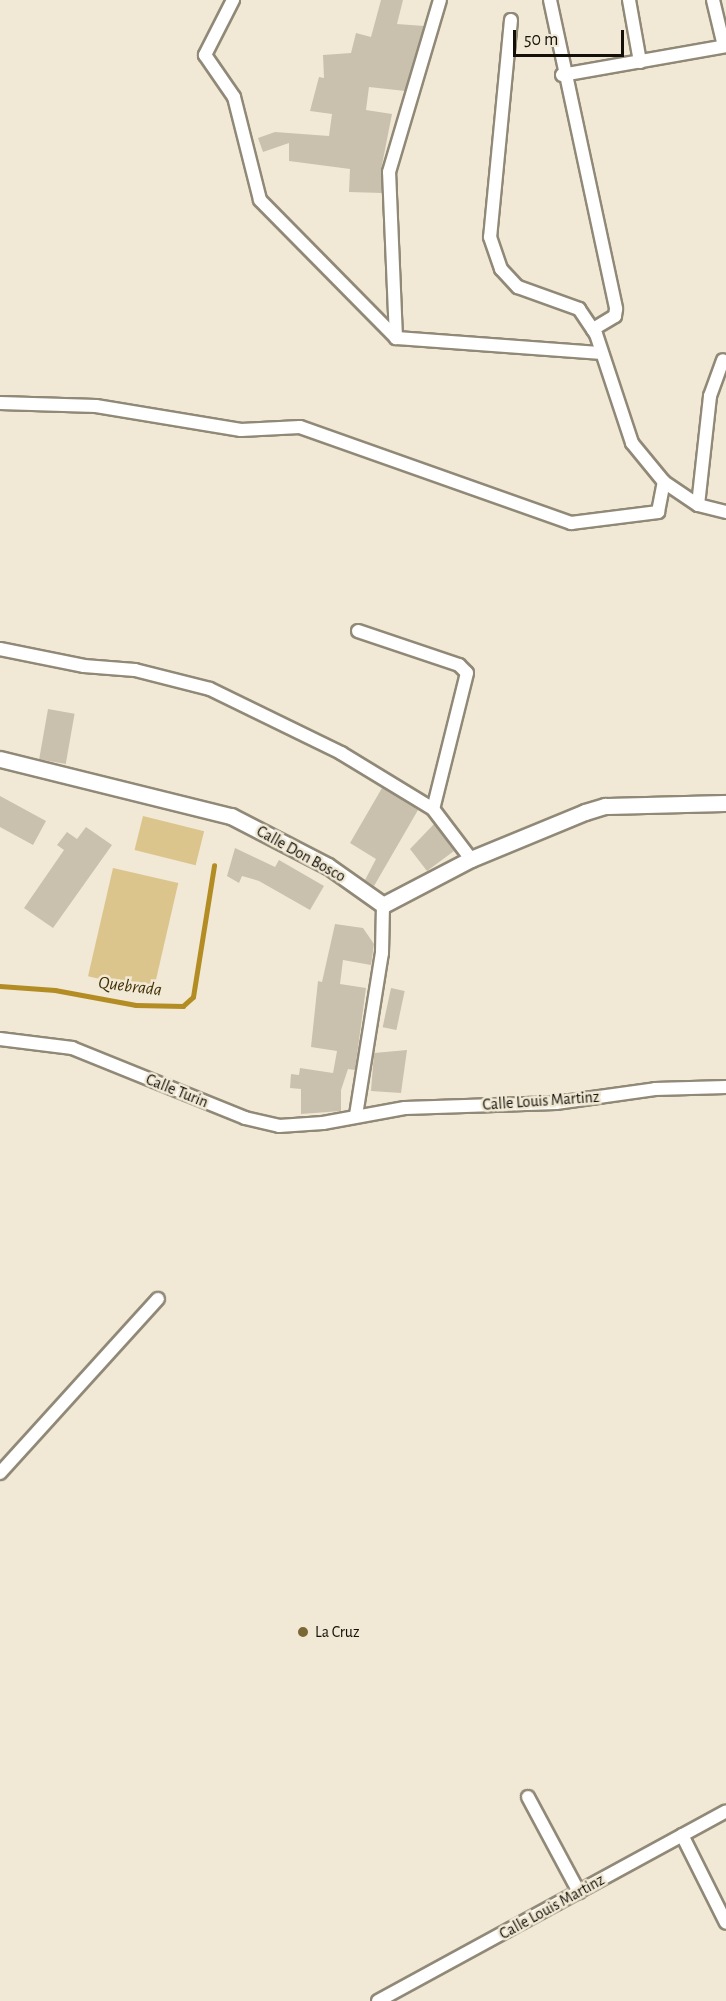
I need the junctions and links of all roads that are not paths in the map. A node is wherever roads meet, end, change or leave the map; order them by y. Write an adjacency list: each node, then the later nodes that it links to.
1 (234, 0): 11 (street)
2 (440, 0): 11 (street)
3 (550, 0): 9 (street)
4 (629, 0): 8 (street)
5 (713, 0): 7 (street)
6 (510, 20): 10 (street)
7 (725, 46): 8 (street)
8 (640, 62): 9 (street)
9 (562, 75): 10 (street)
10 (593, 328): 12 (street)
11 (396, 338): 12 (street)
12 (599, 353): 15 (street)
13 (723, 360): 16 (street)
14 (0, 403): 15 (street)
15 (664, 482): 16 (street)
16 (698, 505): 17 (street)
17 (726, 512)
18 (358, 631): 22 (street)
19 (0, 649): 22 (street)
20 (0, 759): 24 (street, Calle Don Bosco)
21 (726, 803): 23 (street)
22 (433, 809): 23 (street)
23 (471, 859): 24 (street)
24 (383, 905): 27 (street)
25 (0, 1039): 27 (street, Calle Turin)
26 (726, 1087): 27 (street, Calle Louis Martinz)
27 (356, 1115)
28 (158, 1299): 29 (street)
29 (0, 1473)
30 (528, 1797): 33 (street)
31 (726, 1811): 32 (street, Calle Louis Martinz)
32 (682, 1835): 33 (street, Calle Louis Martinz); 34 (street)
33 (579, 1892): 35 (street, Calle Louis Martinz)
34 (726, 1923)
35 (378, 2001)

